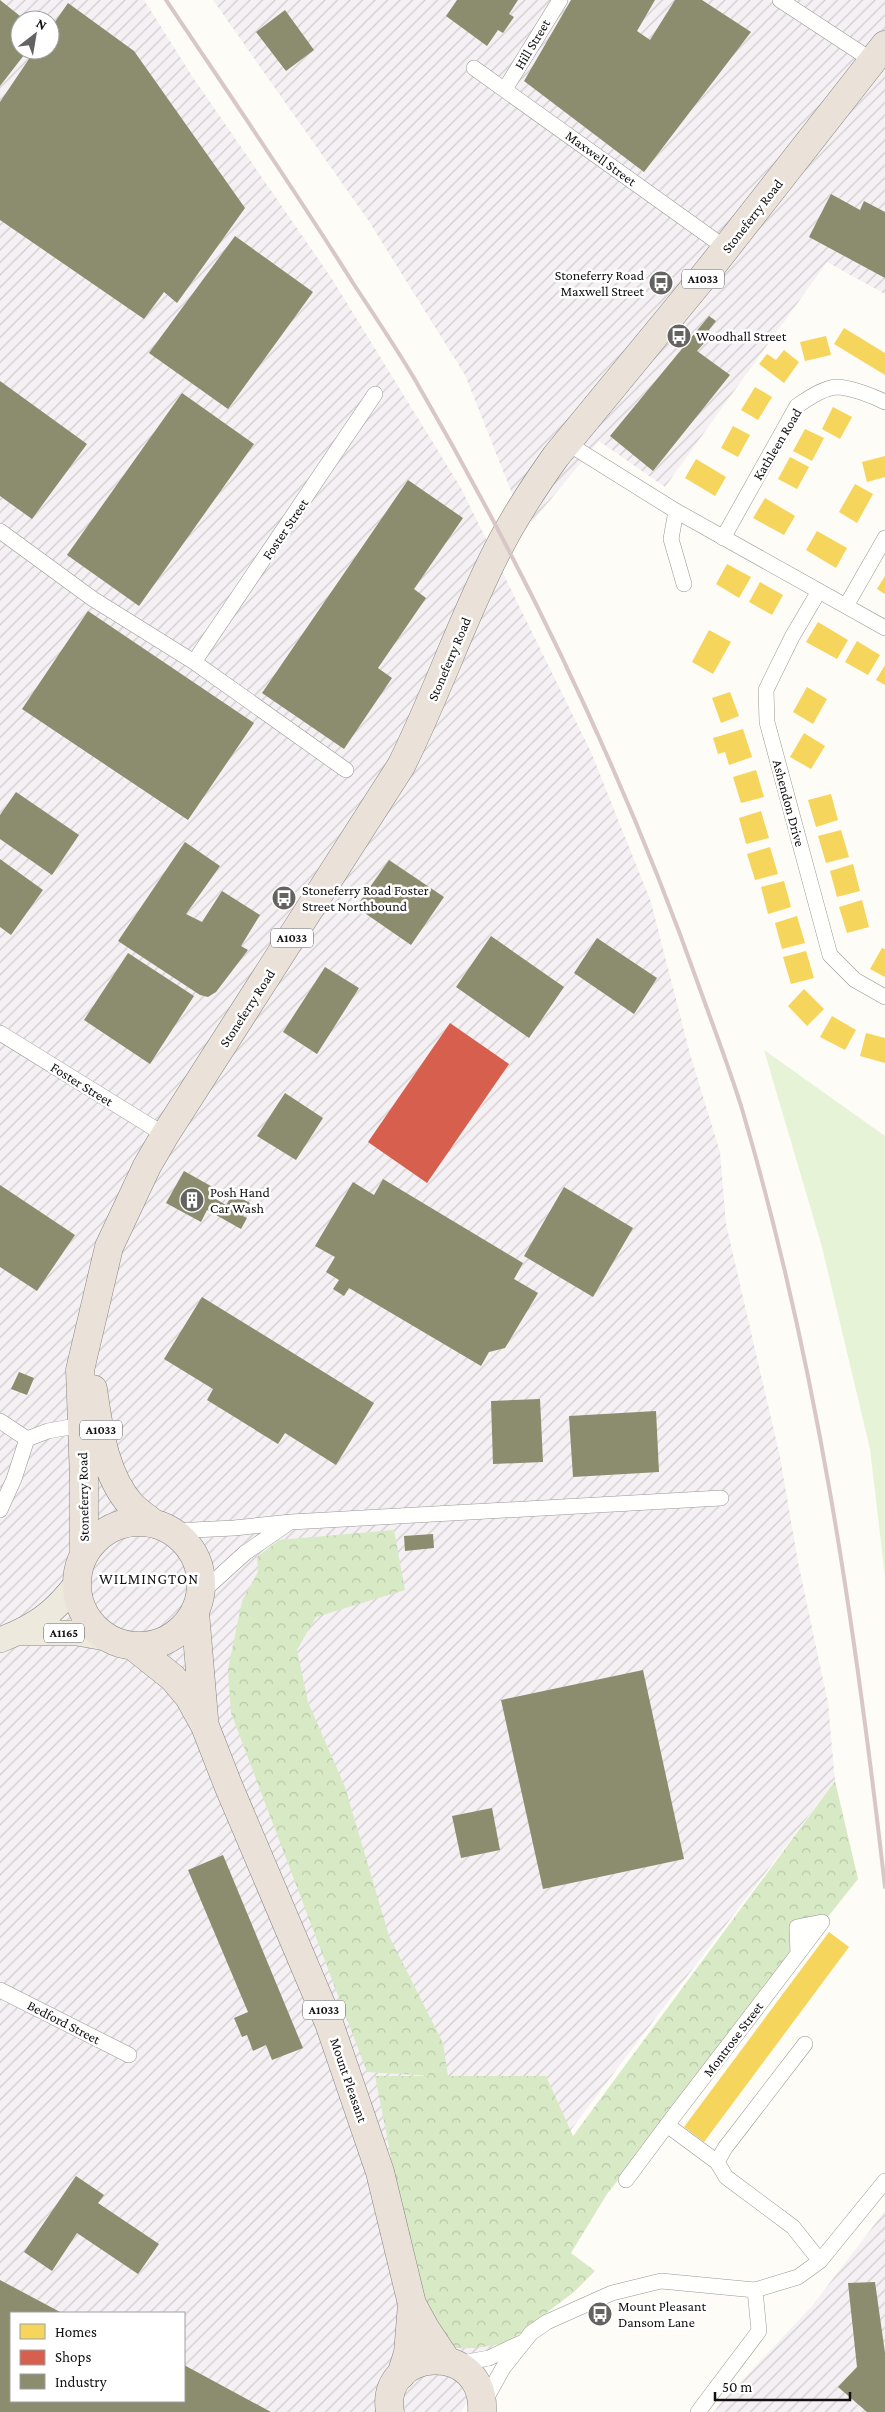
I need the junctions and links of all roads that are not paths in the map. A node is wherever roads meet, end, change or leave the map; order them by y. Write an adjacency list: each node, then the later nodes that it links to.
1 (560, 0): 5 (street, Hill Street)
2 (780, 0): 3 (street)
3 (879, 53): 6 (highway, Stoneferry Road / A1033)
4 (474, 68): 5 (street, Maxwell Street)
5 (505, 89): 6 (street, Maxwell Street)
6 (727, 249): 9 (highway, Stoneferry Road / A1033)
7 (375, 394): 18 (street, Foster Street)
8 (885, 402): 12 (street, Kathleen Road)
9 (567, 443): 10 (street); 22 (highway, Stoneferry Road / A1033)
10 (676, 511): 12 (street); 14 (street)
11 (0, 531): 18 (street)
12 (724, 538): 15 (street)
13 (885, 538): 16 (street)
14 (684, 584)
15 (819, 591): 16 (street); 20 (street, Ashendon Drive)
16 (846, 606): 17 (street)
17 (885, 628)
18 (194, 662): 19 (street)
19 (346, 770)
20 (885, 997)
21 (0, 1033): 22 (street, Foster Street)
22 (165, 1135): 23 (highway, Stoneferry Road / A1033)
23 (92, 1320): 25 (highway, Stoneferry Road / A1033); 30 (highway, Stoneferry Road / A1033)
24 (0, 1421): 26 (street)
25 (81, 1425): 26 (street); 31 (highway, Stoneferry Road / A1033)
26 (27, 1440): 28 (street)
27 (721, 1498): 29 (street)
28 (0, 1510)
29 (291, 1522): 30 (street); 33 (street)
30 (163, 1527): 31 (highway); 33 (highway)
31 (84, 1555): 32 (highway)
32 (77, 1583): 34 (main road, A1165); 35 (highway)
33 (198, 1603): 35 (highway); 36 (highway, A1033)
34 (8, 1636): 35 (main road, A1165)
35 (122, 1643): 36 (highway, A1033)
36 (205, 1726): 47 (highway, Mount Pleasant / A1033)
37 (798, 1953): 41 (street, Montrose Street)
38 (0, 1990): 40 (street, Bedford Street)
39 (806, 2044): 42 (street)
40 (129, 2054)
41 (667, 2125): 42 (street); 43 (street, Montrose Street)
42 (717, 2162): 45 (street)
43 (626, 2180)
44 (885, 2181): 45 (street)
45 (820, 2261): 46 (street)
46 (755, 2290): 48 (street); 52 (street)
47 (412, 2304): 49 (highway, A1033); 50 (highway, A1033)
48 (524, 2341): 49 (street); 51 (street)
49 (452, 2362): 50 (highway, A1033); 51 (highway, A1033)
50 (391, 2399)
51 (482, 2408)
52 (698, 2412)

